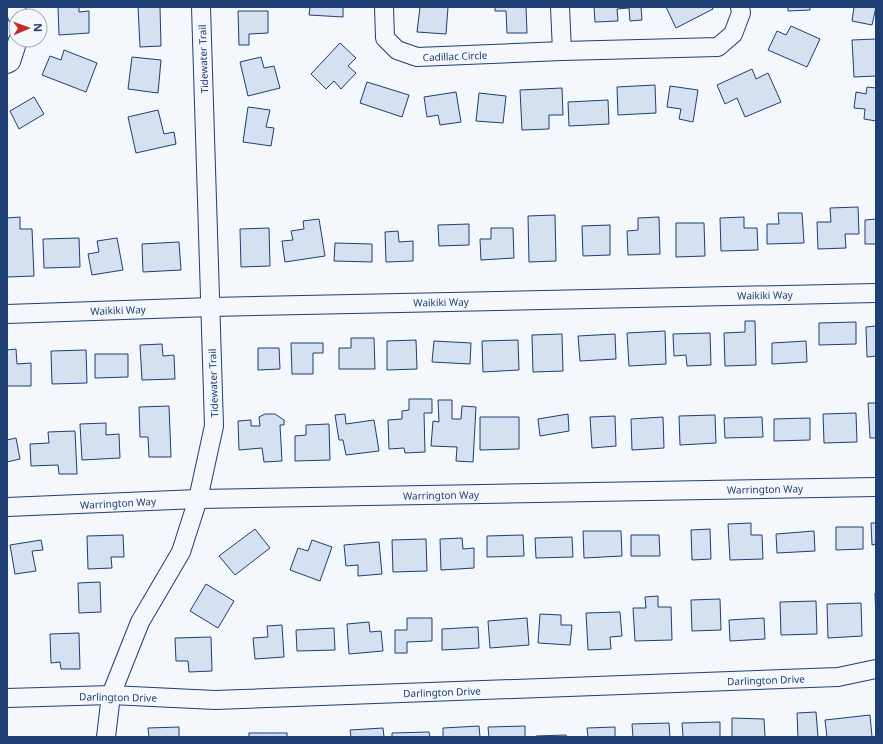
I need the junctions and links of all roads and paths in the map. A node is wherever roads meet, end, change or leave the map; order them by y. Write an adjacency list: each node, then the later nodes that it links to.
1 (201, 7): 9 (street, Tidewater Trail)
2 (384, 7): 6 (street, Cadillac Circle)
3 (560, 7): 6 (street)
4 (740, 7): 6 (street, Cadillac Circle)
5 (16, 48): 7 (street)
6 (562, 51)
7 (7, 64)
8 (876, 293): 9 (street, Waikiki Way)
9 (211, 307): 10 (street, Waikiki Way); 12 (street, Tidewater Trail)
10 (7, 314)
11 (876, 487): 12 (street, Warrington Way)
12 (198, 499): 13 (street, Warrington Way); 15 (street, Tidewater Trail)
13 (7, 508)
14 (876, 669): 15 (street, Darlington Drive)
15 (111, 695): 16 (street, Darlington Drive); 17 (street, Tidewater Trail)
16 (7, 698)
17 (106, 737)

